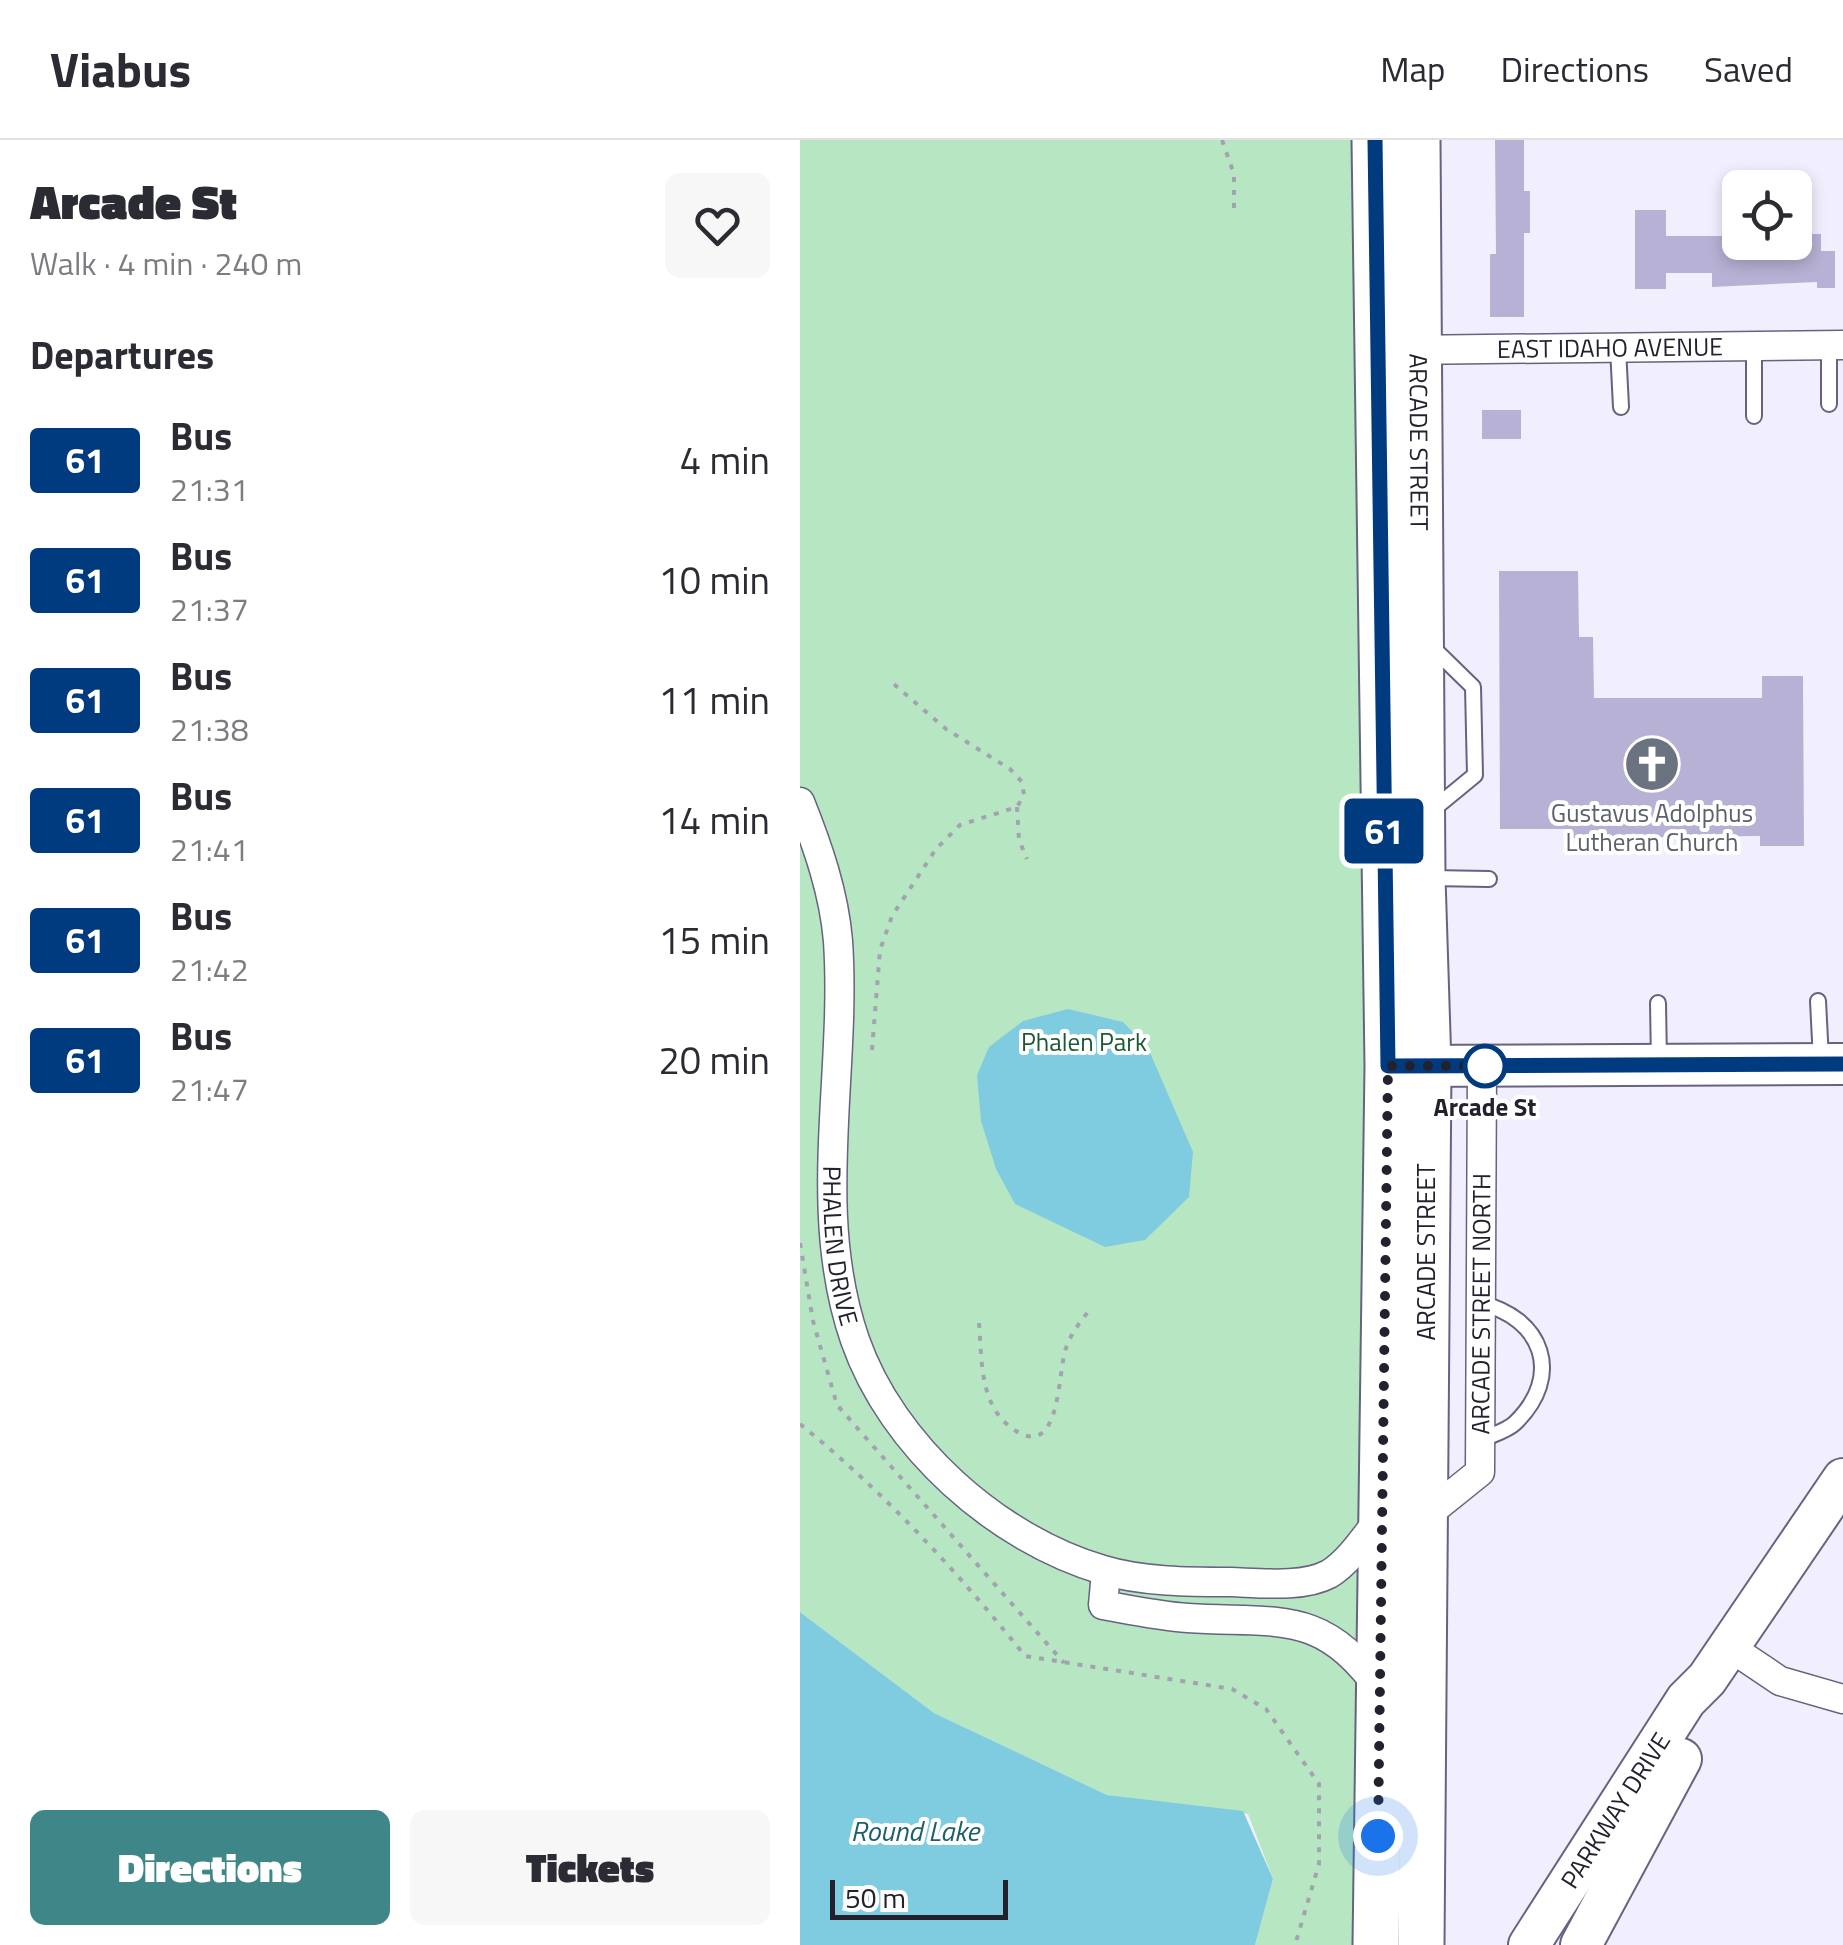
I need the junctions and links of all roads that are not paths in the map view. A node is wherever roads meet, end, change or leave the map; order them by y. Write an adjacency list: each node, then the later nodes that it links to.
1 (1375, 140): 6 (main road, ARCADE STREET)
2 (1416, 140): 6 (main road, ARCADE STREET)
3 (1836, 345): 4 (street, EAST IDAHO AVENUE); 7 (lane)
4 (1754, 346): 5 (street, EAST IDAHO AVENUE); 9 (lane)
5 (1618, 348): 6 (street, EAST IDAHO AVENUE); 8 (lane)
6 (1397, 350): 11 (main road, ARCADE STREET); 16 (main road, ARCADE STREET)
7 (1829, 404)
8 (1621, 407)
9 (1754, 416)
10 (800, 802): 23 (street, PHALEN DRIVE)
11 (1422, 878): 12 (lane); 16 (main road, ARCADE STREET)
12 (1489, 879)
13 (1818, 1001): 15 (lane)
14 (1658, 1003): 18 (lane)
15 (1832, 1064): 18 (street)
16 (1408, 1066): 17 (street); 22 (main road, ARCADE STREET)
17 (1482, 1066): 18 (street); 19 (street, ARCADE STREET NORTH)
18 (1659, 1066)
19 (1479, 1303): 20 (street, ARCADE STREET NORTH); 20 (lane)
20 (1480, 1440): 22 (street, ARCADE STREET NORTH)
21 (1832, 1503): 28 (street, PARKWAY DRIVE)
22 (1403, 1517): 25 (street, PHALEN DRIVE); 29 (main road, ARCADE STREET); 31 (main road, ARCADE STREET)
23 (1106, 1572): 24 (street, PHALEN DRIVE); 26 (street)
24 (1216, 1582): 25 (street, PHALEN DRIVE); 26 (street)
25 (1265, 1583): 27 (street)
26 (1216, 1617): 27 (street)
27 (1264, 1620): 29 (street)
28 (1717, 1663): 30 (street); 35 (street, PARKWAY DRIVE); 36 (street, PARKWAY DRIVE)
29 (1380, 1690): 32 (main road, ARCADE STREET)
30 (1843, 1699)
31 (1422, 1898): 33 (main road, ARCADE STREET); 34 (main road)
32 (1376, 1945)
33 (1421, 1945)
34 (1444, 1945)
35 (1530, 1945)
36 (1581, 1945)

